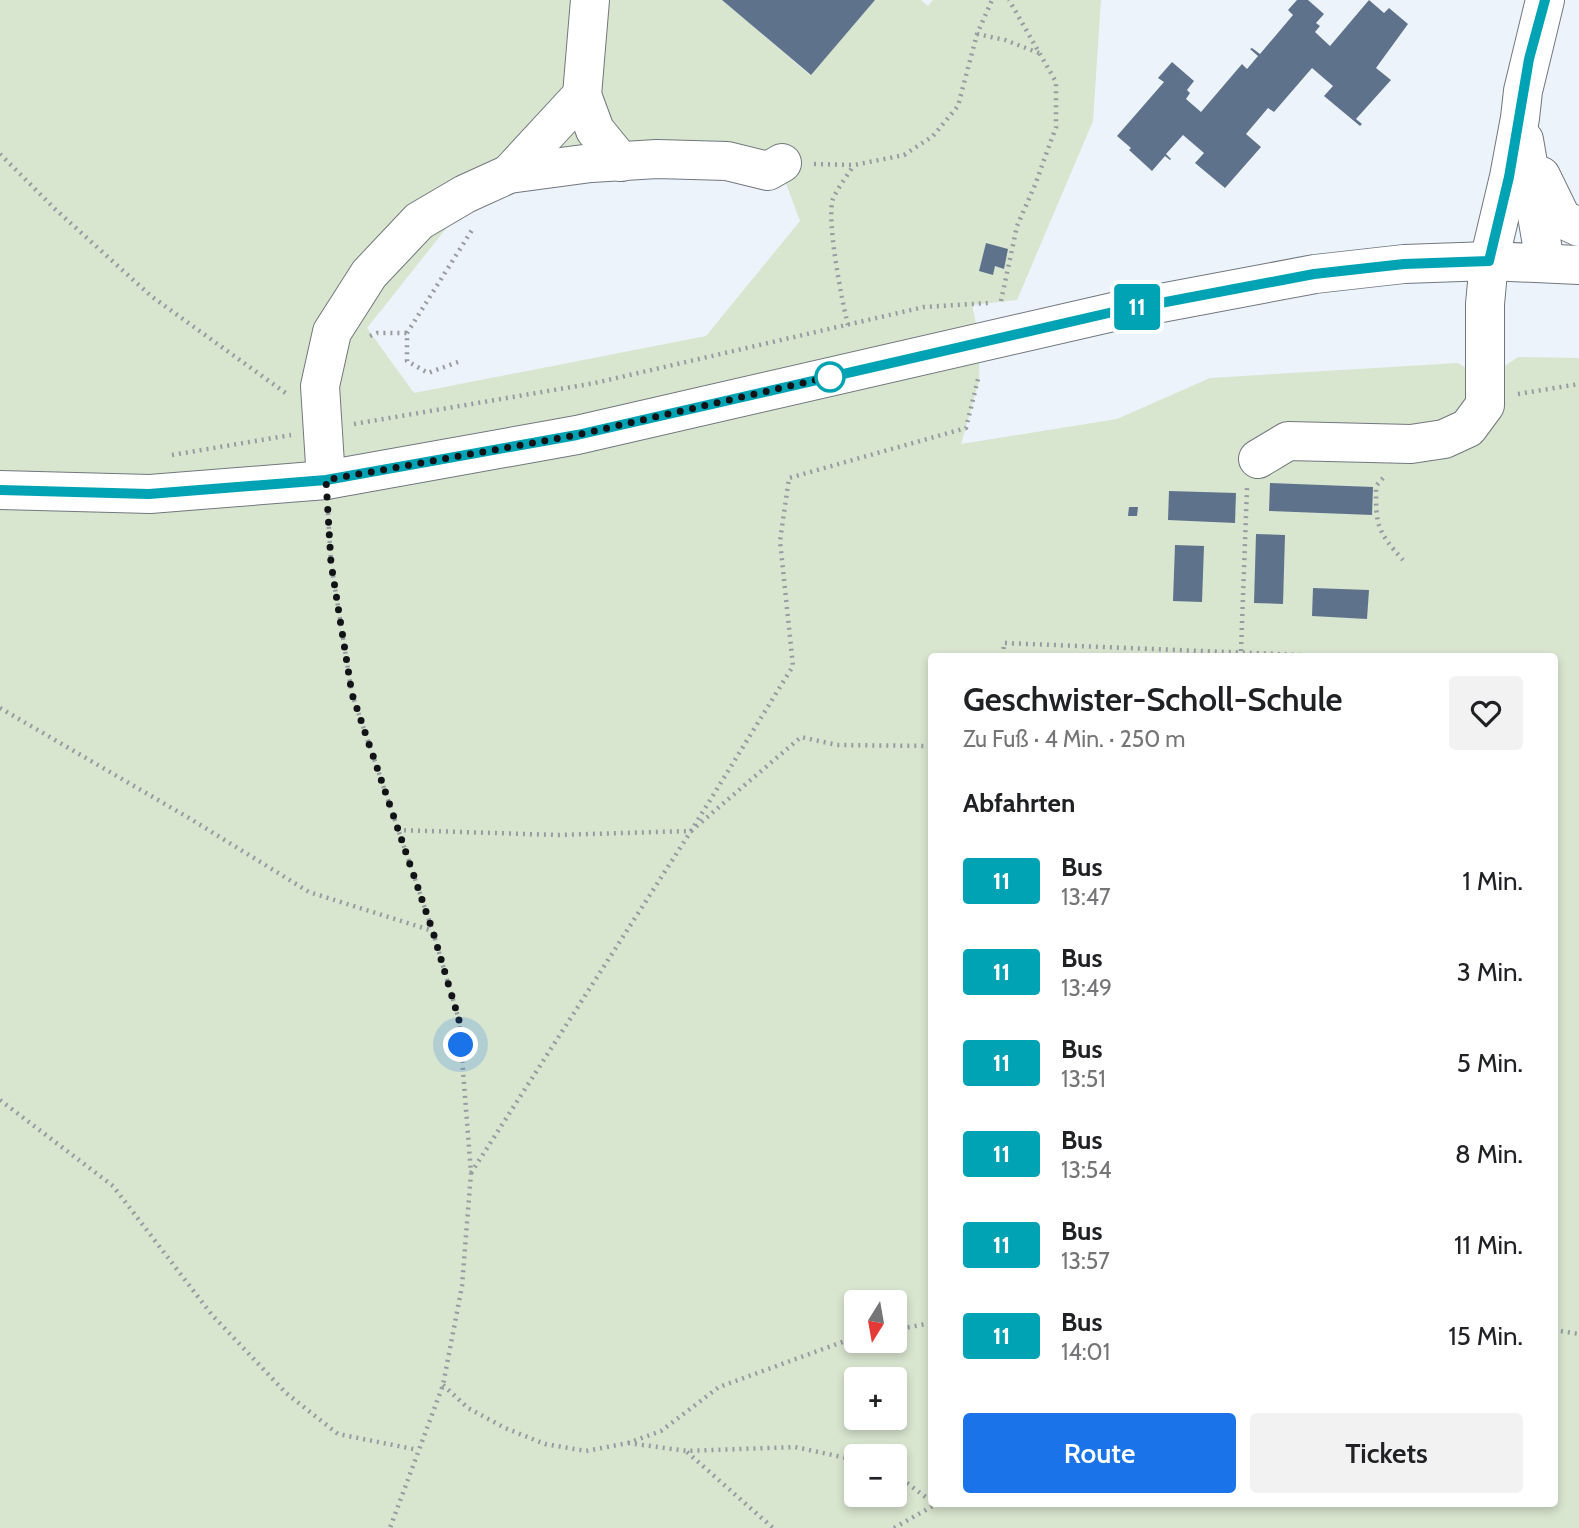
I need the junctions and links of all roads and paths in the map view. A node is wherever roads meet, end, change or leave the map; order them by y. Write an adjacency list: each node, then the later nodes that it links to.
1 (590, 0): 7 (street)
2 (992, 0): 5 (path)
3 (1009, 0): 6 (path)
4 (1545, 0): 8 (street)
5 (977, 34): 6 (path); 12 (path)
6 (1039, 53): 18 (path)
7 (582, 95): 10 (street); 13 (street)
8 (1522, 130): 15 (street); 16 (street); 17 (street)
9 (1, 157): 26 (path)
10 (621, 162): 11 (street); 13 (street)
11 (782, 163): 12 (path)
12 (854, 165): 19 (path)
13 (509, 174): 26 (street)
14 (480, 219): 20 (path)
15 (1579, 227)
16 (1489, 261): 17 (street); 25 (street); 30 (street)
17 (1562, 263)
18 (1001, 302)
19 (848, 325)
20 (407, 333): 21 (path); 22 (path)
21 (365, 339)
22 (458, 362)
23 (979, 382): 39 (path)
24 (1579, 384): 25 (path)
25 (1485, 405): 27 (street)
26 (322, 430): 28 (path); 30 (street)
27 (1411, 444): 29 (street); 32 (path)
28 (164, 457)
29 (1258, 459): 33 (path)
30 (326, 480): 31 (street); 38 (path)
31 (0, 490)
32 (1403, 559)
33 (1241, 651): 34 (path); 35 (path)
34 (1003, 653)
35 (1275, 653)
36 (0, 708): 40 (path)
37 (928, 746): 39 (path)
38 (397, 830): 39 (path); 40 (path)
39 (691, 831): 42 (path)
40 (433, 932): 42 (path)
41 (0, 1100): 50 (path)
42 (471, 1173): 48 (path)
43 (928, 1324): 44 (path)
44 (907, 1328)
45 (1558, 1331): 46 (path)
46 (1579, 1334)
47 (844, 1341): 49 (path)
48 (443, 1385): 49 (path); 50 (path)
49 (628, 1443): 51 (path)
50 (418, 1450): 56 (path)
51 (687, 1451): 52 (path); 57 (path)
52 (844, 1457)
53 (907, 1483): 54 (path)
54 (928, 1498)
55 (928, 1507): 58 (path)
56 (390, 1528)
57 (773, 1528)
58 (894, 1528)

